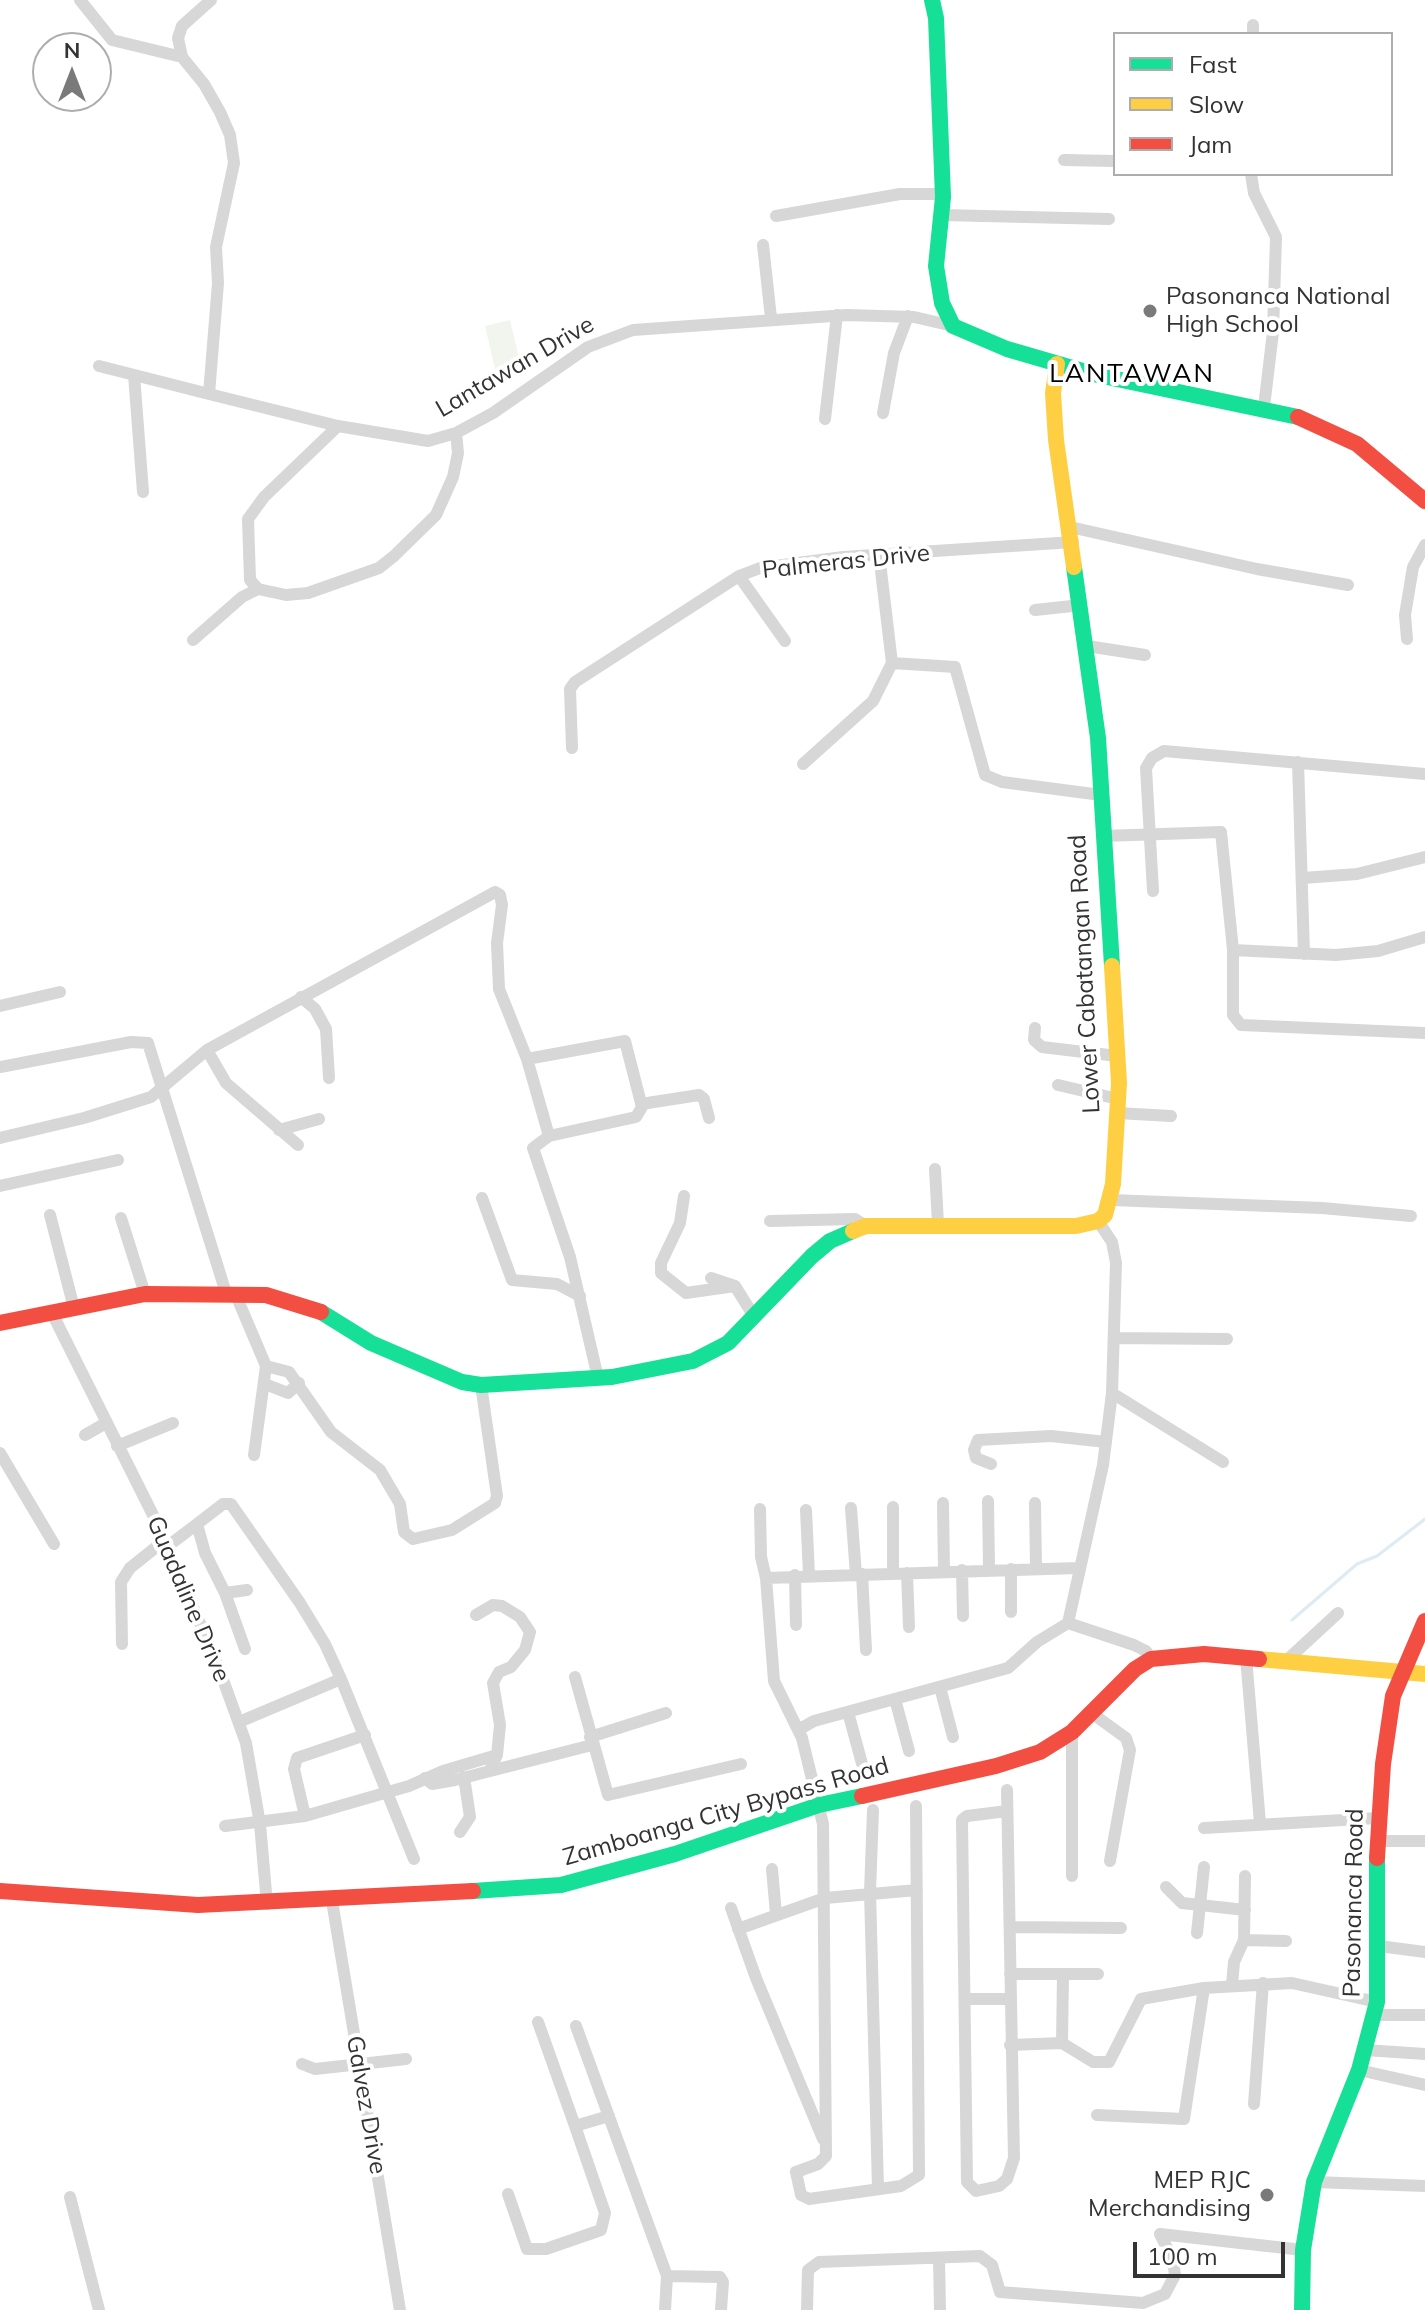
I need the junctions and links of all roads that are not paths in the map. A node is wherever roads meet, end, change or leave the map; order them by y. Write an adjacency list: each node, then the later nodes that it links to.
1 (80, 0): 4 (street)
2 (211, 0): 4 (street)
3 (932, 0): 8 (street)
4 (182, 57): 20 (street)
5 (1064, 160): 6 (street)
6 (1113, 161)
7 (1251, 176): 21 (street)
8 (943, 194): 9 (street); 10 (street)
9 (942, 215): 11 (street); 16 (street)
10 (776, 216)
11 (1109, 219)
12 (763, 245): 15 (street)
13 (837, 315): 14 (street, Lantawan Drive); 15 (street, Lantawan Drive); 23 (street)
14 (908, 316): 16 (street, Lantawan Drive); 22 (street)
15 (771, 318): 25 (street, Lantawan Drive)
16 (953, 326): 17 (street, Lantawan Drive)
17 (1057, 364): 21 (street, Lantawan Drive); 28 (street, Lower Cabatangan Road)
18 (99, 366): 19 (street, Lantawan Drive)
19 (134, 375): 20 (street, Lantawan Drive); 26 (street)
20 (209, 394): 24 (street, Lantawan Drive)
21 (1264, 407): 27 (street, Lantawan Drive)
22 (883, 413)
23 (825, 419)
24 (338, 426): 25 (street, Lantawan Drive); 33 (street)
25 (456, 433): 33 (street)
26 (143, 492)
27 (1425, 501)
28 (1071, 534): 30 (street, Palmeras Drive); 32 (street, Palmeras Drive); 34 (street, Lower Cabatangan Road)
29 (1425, 545): 36 (street)
30 (879, 554): 31 (street, Palmeras Drive); 41 (street)
31 (739, 576): 38 (street); 42 (street, Palmeras Drive)
32 (1348, 585)
33 (258, 589): 37 (street)
34 (1081, 605): 35 (street); 39 (street, Lower Cabatangan Road)
35 (1035, 610)
36 (1407, 639)
37 (193, 640)
38 (785, 641)
39 (1087, 646): 40 (street); 46 (street, Lower Cabatangan Road)
40 (1145, 655)
41 (892, 663): 44 (street); 46 (street)
42 (572, 748)
43 (1298, 762): 45 (street); 47 (street); 50 (street)
44 (803, 764)
45 (1425, 774)
46 (1101, 795): 48 (street, Lower Cabatangan Road)
47 (1150, 833): 48 (street); 51 (street); 53 (street)
48 (1103, 836): 61 (street, Lower Cabatangan Road)
49 (1425, 857): 50 (street)
50 (1303, 878): 54 (street)
51 (1153, 891)
52 (1425, 937): 54 (street)
53 (1233, 950): 54 (street); 59 (street)
54 (1304, 954)
55 (60, 992): 57 (street)
56 (301, 997): 60 (street); 62 (street); 64 (street)
57 (0, 1006)
58 (1035, 1028): 61 (street)
59 (1425, 1033)
60 (207, 1050): 66 (street); 72 (street)
61 (1117, 1056): 68 (street, Lower Cabatangan Road)
62 (527, 1059): 67 (street); 73 (street)
63 (0, 1067): 66 (street)
64 (329, 1078)
65 (1058, 1085): 68 (street)
66 (164, 1089): 74 (street); 91 (street)
67 (641, 1104): 70 (street); 73 (street)
68 (1118, 1106): 69 (street); 81 (street, Lower Cabatangan Road)
69 (1171, 1116)
70 (709, 1118)
71 (319, 1119): 72 (street)
72 (279, 1130): 75 (street)
73 (549, 1136): 93 (street)
74 (0, 1138)
75 (298, 1145)
76 (118, 1160): 78 (street)
77 (935, 1169): 87 (street)
78 (0, 1186)
79 (684, 1196): 90 (street)
80 (482, 1198): 93 (street)
81 (1111, 1200): 83 (street); 86 (street, Lower Cabatangan Road)
82 (50, 1215): 94 (street)
83 (1411, 1216)
84 (121, 1218): 92 (street)
85 (770, 1221): 88 (street)
86 (1098, 1221): 87 (street); 98 (street)
87 (938, 1224): 88 (street)
88 (866, 1226): 96 (street)
89 (711, 1278): 90 (street)
90 (735, 1286): 96 (street)
91 (231, 1293): 92 (street); 100 (street); 104 (street)
92 (145, 1294): 94 (street)
93 (580, 1296): 101 (street)
94 (74, 1308): 95 (street)
95 (52, 1313): 97 (street); 106 (street, Guadaline Drive)
96 (755, 1318): 101 (street)
97 (0, 1323)
98 (1114, 1338): 99 (street); 105 (street)
99 (1227, 1339)
100 (266, 1366): 102 (street); 103 (street)
101 (598, 1378): 104 (street)
102 (299, 1383): 103 (street); 104 (street)
103 (265, 1384): 112 (street)
104 (481, 1385)
105 (1112, 1393): 109 (street); 113 (street)
106 (106, 1423): 108 (street); 110 (street, Guadaline Drive)
107 (173, 1423): 110 (street)
108 (85, 1435)
109 (1106, 1442): 114 (street); 127 (street)
110 (117, 1446): 123 (street, Guadaline Drive)
111 (0, 1453): 124 (street)
112 (254, 1455)
113 (1223, 1462)
114 (991, 1464)
115 (988, 1501): 125 (street)
116 (943, 1503): 130 (street)
117 (1035, 1503): 126 (street)
118 (893, 1507): 131 (street)
119 (851, 1508): 133 (street)
120 (760, 1509): 136 (street)
121 (806, 1510): 135 (street)
122 (197, 1524): 123 (street); 138 (street); 156 (street)
123 (166, 1543): 147 (street); 162 (street, Guadaline Drive)
124 (54, 1544)
125 (989, 1568): 128 (street); 129 (street)
126 (1036, 1568): 127 (street); 128 (street)
127 (1078, 1568): 143 (street)
128 (1011, 1569): 139 (street)
129 (962, 1570): 130 (street); 142 (street)
130 (944, 1571): 132 (street)
131 (893, 1573): 132 (street); 133 (street)
132 (907, 1573): 145 (street)
133 (859, 1574): 135 (street); 149 (street)
134 (795, 1575): 135 (street); 136 (street); 144 (street)
135 (809, 1575)
136 (766, 1578): 163 (street)
137 (247, 1590): 138 (street)
138 (225, 1593): 148 (street)
139 (1011, 1612)
140 (1338, 1613): 152 (street)
141 (476, 1615): 169 (street)
142 (963, 1616)
143 (1068, 1623): 151 (street); 157 (street)
144 (796, 1625)
145 (909, 1627)
146 (1423, 1629): 153 (street, Pasonanca Road)
147 (122, 1644)
148 (245, 1649)
149 (866, 1650)
150 (1246, 1657): 151 (street); 152 (street); 183 (street)
151 (1151, 1659): 161 (street, Zamboanga City Bypass Road)
152 (1287, 1660): 153 (street)
153 (1401, 1671): 154 (street); 182 (street, Pasonanca Road)
154 (1425, 1674)
155 (575, 1677): 167 (street)
156 (341, 1679): 162 (street); 165 (street)
157 (940, 1687): 158 (street); 166 (street)
158 (895, 1699): 159 (street); 168 (street)
159 (848, 1712): 163 (street); 172 (street)
160 (666, 1713): 167 (street)
161 (1093, 1714): 164 (street, Zamboanga City Bypass Road); 191 (street)
162 (239, 1722): 184 (street, Guadaline Drive)
163 (798, 1730): 177 (street)
164 (1072, 1732): 177 (street, Zamboanga City Bypass Road); 194 (street)
165 (365, 1735): 176 (street); 181 (street)
166 (953, 1737)
167 (591, 1741): 170 (street); 171 (street)
168 (909, 1751)
169 (497, 1755): 171 (street); 174 (street)
170 (741, 1764)
171 (490, 1770): 173 (street)
172 (864, 1771)
173 (464, 1777): 174 (street); 187 (street)
174 (425, 1778): 176 (street)
175 (1007, 1790): 180 (street)
176 (386, 1793): 181 (street); 190 (street)
177 (819, 1805): 200 (street); 201 (street, Zamboanga City Bypass Road)
178 (916, 1806): 197 (street)
179 (873, 1810): 199 (street)
180 (1007, 1811): 207 (street); 221 (street)
181 (305, 1816): 184 (street)
182 (1378, 1818): 183 (street); 188 (street, Pasonanca Road)
183 (1260, 1823): 186 (street)
184 (260, 1824): 185 (street); 202 (street, Guadaline Drive)
185 (225, 1826)
186 (1204, 1828)
187 (460, 1832)
188 (1377, 1841): 189 (street); 213 (street, Pasonanca Road)
189 (1425, 1841)
190 (414, 1859)
191 (1110, 1861)
192 (1204, 1867): 203 (street)
193 (772, 1869): 206 (street)
194 (1072, 1876)
195 (1245, 1876): 205 (street)
196 (1166, 1887): 203 (street)
197 (917, 1890): 199 (street); 243 (street)
198 (0, 1891): 202 (street, Zamboanga City Bypass Road)
199 (870, 1892): 200 (street); 243 (street)
200 (825, 1898): 206 (street); 240 (street)
201 (332, 1901): 202 (street, Zamboanga City Bypass Road); 233 (street, Galvez Drive)
202 (267, 1904)
203 (1200, 1905): 205 (street); 210 (street)
204 (731, 1908): 209 (street)
205 (1245, 1910): 211 (street)
206 (776, 1914): 209 (street)
207 (1010, 1927): 208 (street); 215 (street)
208 (1121, 1928)
209 (738, 1929): 240 (street)
210 (1197, 1933)
211 (1244, 1940): 212 (street); 219 (street)
212 (1286, 1941)
213 (1379, 1946): 214 (street); 223 (street, Pasonanca Road)
214 (1425, 1952)
215 (1010, 1974): 216 (street); 222 (street)
216 (1063, 1974): 217 (street); 227 (street)
217 (1098, 1974)
218 (1263, 1983): 219 (street); 223 (street); 236 (street)
219 (1232, 1985): 220 (street)
220 (1204, 1988): 227 (street); 237 (street)
221 (965, 1999): 222 (street); 228 (street)
222 (1010, 1999): 228 (street)
223 (1376, 2008): 224 (street); 229 (street, Pasonanca Road)
224 (1425, 2015)
225 (538, 2022): 239 (street)
226 (576, 2026): 238 (street)
227 (1062, 2043): 228 (street)
228 (1010, 2045)
229 (1365, 2050): 230 (street); 234 (street, Pasonanca Road)
230 (1425, 2054)
231 (406, 2059): 233 (street)
232 (302, 2064): 233 (street)
233 (359, 2066): 250 (street, Galvez Drive)
234 (1359, 2070): 235 (street); 241 (street, Pasonanca Road)
235 (1425, 2085)
236 (1254, 2104)
237 (1097, 2115)
238 (609, 2116): 239 (street); 248 (street)
239 (575, 2126): 244 (street)
240 (825, 2144): 243 (street)
241 (1314, 2182): 242 (street); 246 (street, Pasonanca Road)
242 (1425, 2186)
243 (878, 2188)
244 (508, 2194)
245 (70, 2197): 249 (street)
246 (1303, 2250): 247 (street); 255 (street, Pasonanca Road)
247 (939, 2258): 253 (street); 254 (street)
248 (667, 2276): 251 (street); 252 (street)
249 (99, 2310)
250 (400, 2310)
251 (665, 2310)
252 (721, 2310)
253 (807, 2310)
254 (940, 2310)
255 (1302, 2310)

